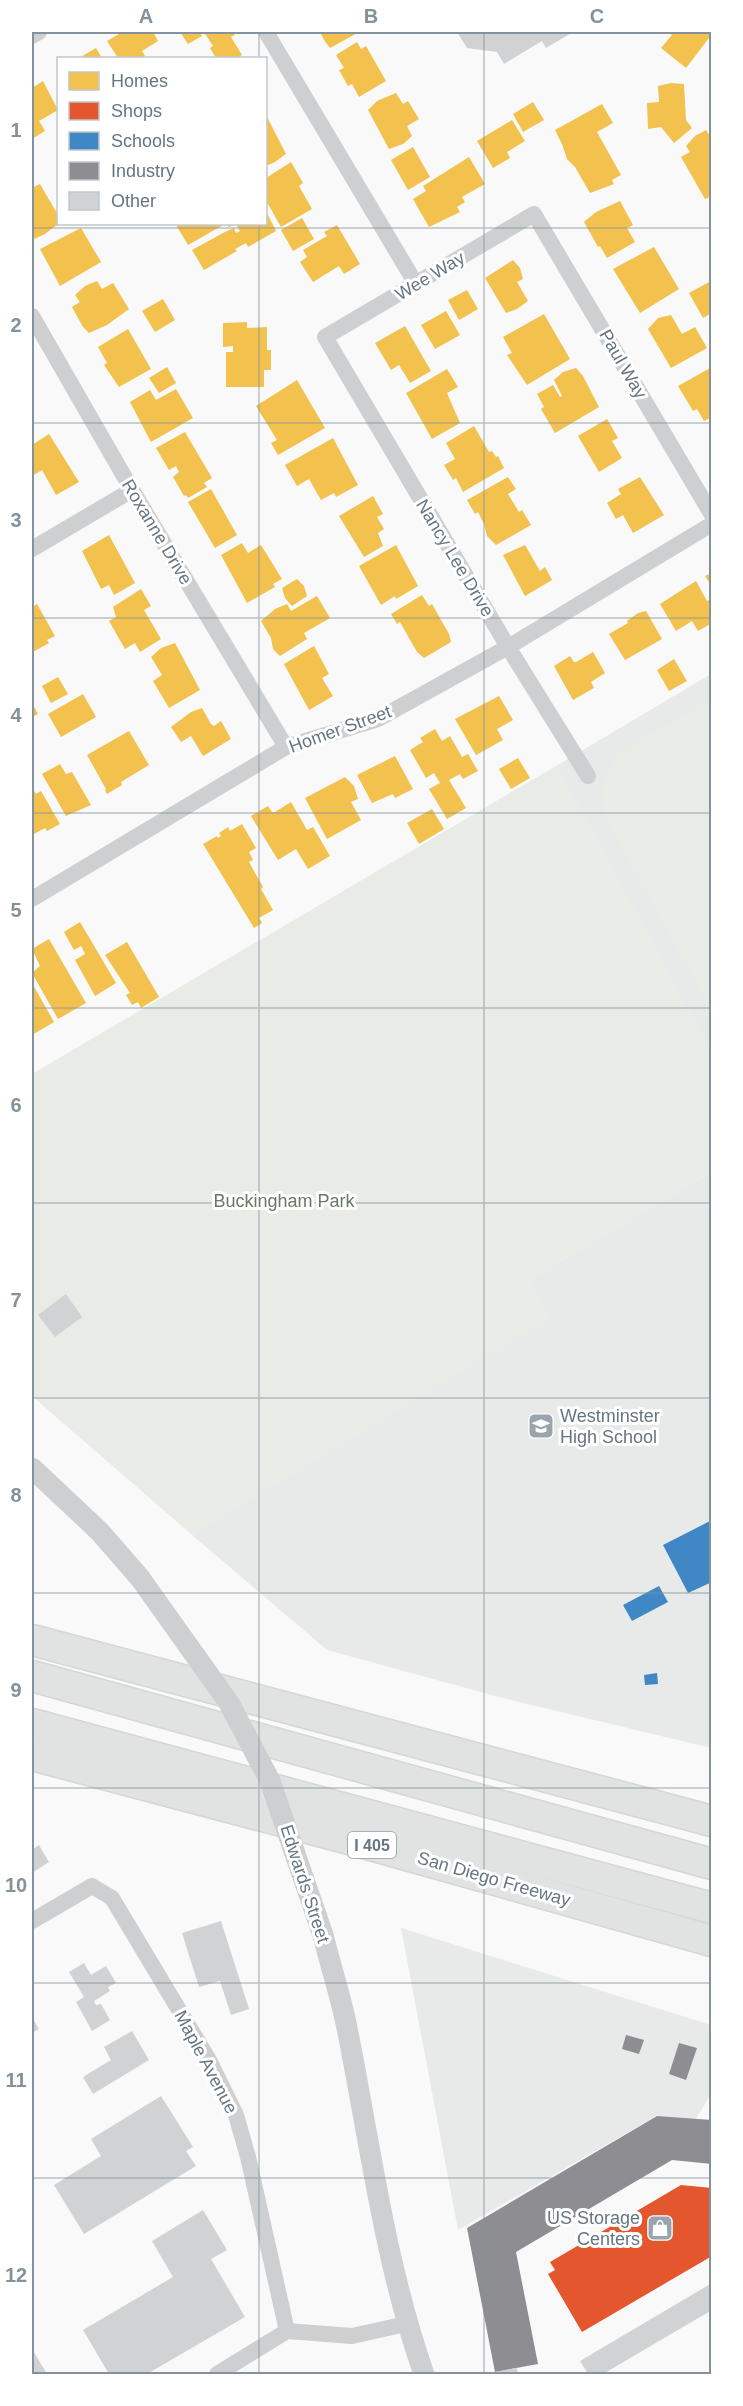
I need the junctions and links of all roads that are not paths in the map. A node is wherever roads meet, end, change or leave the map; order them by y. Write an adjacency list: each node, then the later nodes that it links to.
1 (39, 32): 3 (street)
2 (266, 32): 5 (street)
3 (32, 36)
4 (534, 214): 5 (street, Wee Way); 9 (street, Paul Way)
5 (416, 284): 7 (street, Wee Way)
6 (32, 316): 8 (street, Roxanne Drive)
7 (325, 338): 12 (street, Nancy Lee Drive)
8 (132, 490): 11 (street); 13 (street, Roxanne Drive)
9 (711, 515)
10 (711, 524): 12 (street, Homer Street)
11 (32, 549)
12 (508, 647): 13 (street, Homer Street); 14 (street, Nancy Lee Drive)
13 (286, 747): 15 (street, Homer Street)
14 (588, 776)
15 (32, 899)
16 (32, 1468): 26 (street, Edwards Street, bridge)
17 (32, 1640): 21 (highway)
18 (32, 1676): 22 (highway)
19 (32, 1724): 23 (highway)
20 (32, 1755): 25 (highway, San Diego Freeway / I 405)
21 (711, 1821)
22 (711, 1864)
23 (711, 1908)
24 (32, 1921): 27 (street, Maple Avenue)
25 (711, 1941)
26 (406, 2324): 27 (street); 29 (street, Edwards Street)
27 (287, 2331): 28 (street)
28 (216, 2374)
29 (424, 2374)

